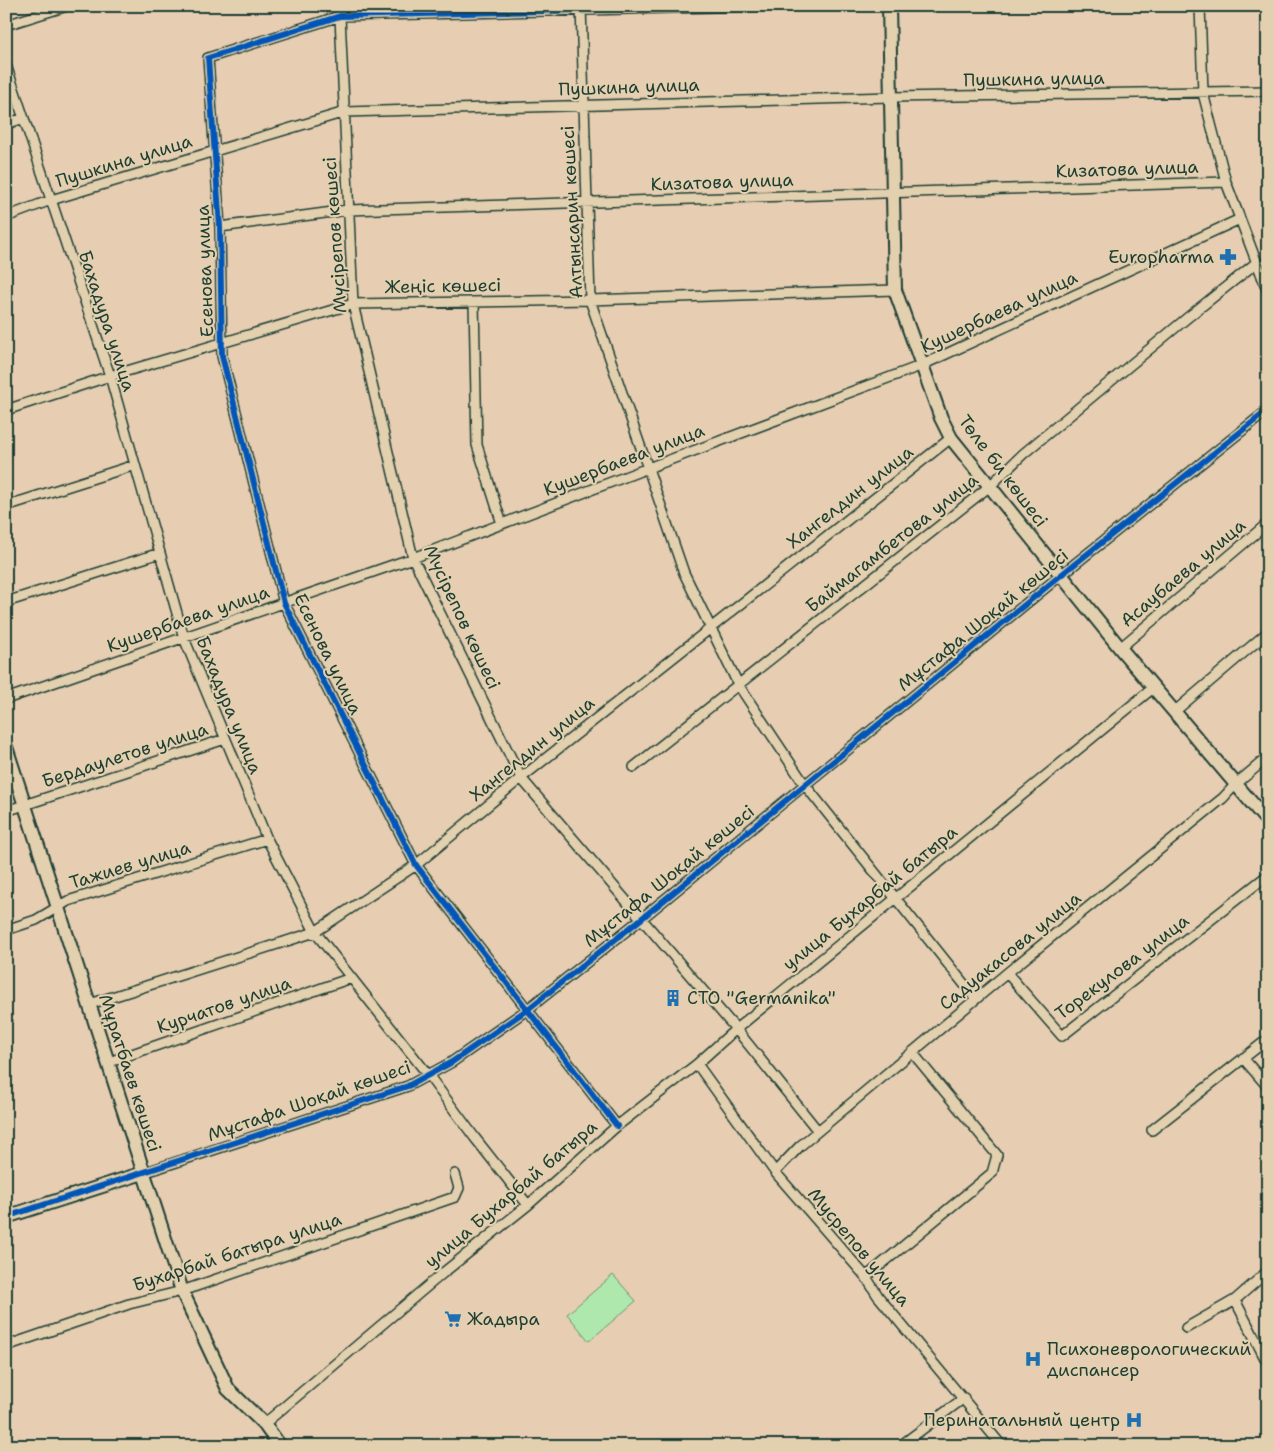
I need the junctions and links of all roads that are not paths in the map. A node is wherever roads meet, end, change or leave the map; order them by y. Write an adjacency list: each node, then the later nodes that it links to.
1 (67, 6): 8 (street)
2 (341, 6): 7 (street, Мүсірепов көшесі)
3 (756, 6): 6 (street)
4 (889, 6): 12 (street, Төле би көшесі)
5 (1200, 6): 11 (street)
6 (581, 8): 7 (street); 13 (street, Алтынсарин көшесі)
7 (340, 16): 14 (street, Мүсірепов көшесі); 17 (street, Есенова улица)
8 (6, 25)
9 (6, 65): 15 (street, Бахадура улица)
10 (1268, 91): 11 (street, Пушкина улица)
11 (1203, 93): 12 (street, Пушкина улица); 18 (street)
12 (891, 97): 13 (street, Пушкина улица); 19 (street, Төле би көшесі)
13 (584, 104): 14 (street, Пушкина улица); 21 (street, Алтынсарин көшесі)
14 (345, 112): 17 (street, Пушкина улица); 22 (street, Мүсірепов көшесі)
15 (24, 118): 16 (street); 20 (street, Бахадура улица)
16 (6, 124)
17 (214, 151): 20 (street, Пушкина улица); 25 (street, Есенова улица)
18 (1226, 182): 19 (street, Кизатова улица); 24 (street)
19 (894, 193): 21 (street, Кизатова улица); 27 (street, Төле би көшесі)
20 (50, 200): 23 (street, Пушкина улица); 34 (street, Бахадура улица)
21 (587, 203): 22 (street, Кизатова улица); 29 (street, Алтынсарин көшесі)
22 (348, 210): 25 (street, Кизатова улица); 31 (street, Мүсірепов көшесі)
23 (6, 217)
24 (1240, 220): 26 (street); 33 (street, Кушербаева улица)
25 (220, 227): 32 (street, Есенова улица)
26 (1256, 263): 28 (street); 40 (street, Баймагамбетова улица)
27 (895, 290): 29 (street, Жеңіс көшесі); 33 (street, Төле би көшесі)
28 (1268, 292)
29 (590, 300): 30 (street, Жеңіс көшесі); 39 (street, Алтынсарин көшесі)
30 (474, 302): 31 (street, Жеңіс көшесі); 43 (street)
31 (353, 304): 32 (street, Жеңіс көшесі); 45 (street, Мүсірепов көшесі)
32 (222, 343): 34 (street, Жеңіс көшесі); 48 (street, Есенова улица)
33 (921, 365): 37 (street, Төле би көшесі); 39 (street, Кушербаева улица)
34 (110, 376): 35 (street, Жеңіс көшесі); 38 (street, Бахадура улица)
35 (6, 410)
36 (1268, 410): 46 (street, Мұстафа Шоқай көшесі)
37 (951, 438): 40 (street, Төле би көшесі); 49 (street, Хангелдин улица)
38 (135, 465): 41 (street); 44 (street, Бахадура улица)
39 (648, 468): 43 (street, Кушербаева улица); 49 (street, Алтынсарин көшесі)
40 (990, 486): 46 (street, Төле би көшесі); 53 (street, Баймагамбетова улица)
41 (6, 506)
42 (1268, 523): 52 (street, Асаубаева улица)
43 (502, 524): 45 (street, Кушербаева улица)
44 (160, 553): 47 (street); 51 (street, Бахадура улица)
45 (413, 558): 48 (street, Кушербаева улица); 61 (street, Мүсірепов көшесі)
46 (1061, 575): 52 (street, Төле би көшесі); 62 (street, Мұстафа Шоқай көшесі)
47 (6, 602)
48 (284, 603): 51 (street, Кушербаева улица); 68 (street, Есенова улица)
49 (711, 628): 53 (street, Алтынсарин көшесі); 61 (street, Хангелдин улица)
50 (1268, 632): 56 (street)
51 (184, 638): 55 (street, Кушербаева улица); 57 (street, Бахадура улица)
52 (1120, 648): 54 (street, Төле би көшесі)
53 (739, 686): 60 (street, Баймагамбетова улица); 62 (street, Алтынсарин көшесі)
54 (1153, 688): 56 (street, Төле би көшесі); 70 (street, улица Бухарбай батыра)
55 (6, 699)
56 (1174, 712): 63 (street, Төле би көшесі)
57 (225, 739): 64 (street, Бердаулетов улица); 67 (street, Бахадура улица)
58 (6, 747): 64 (street, Мұратбаев көшесі)
59 (1268, 757): 63 (street, Садуакасова улица)
60 (634, 766)
61 (521, 778): 68 (street, Хангелдин улица); 72 (street, Мүсірепов көшесі)
62 (805, 785): 70 (street, Алтынсарин көшесі); 72 (street, Мұстафа Шоқай көшесі)
63 (1236, 785): 66 (street, Төле би көшесі); 75 (street, Садуакасова улица)
64 (25, 805): 65 (street, Бердаулетов улица); 71 (street, Мұратбаев көшесі)
65 (6, 811)
66 (1268, 822)
67 (267, 839): 71 (street, Тажиев улица); 74 (street, Бахадура улица)
68 (416, 865): 74 (street, Хангелдин улица); 79 (street, Есенова улица)
69 (1268, 875): 75 (street, Торекулова улица)
70 (896, 898): 77 (street, Алтынсарин көшесі); 80 (street, улица Бухарбай батыра)
71 (59, 905): 73 (street, Тажиев улица); 78 (street, Мұратбаев көшесі)
72 (641, 919): 79 (street, Мұстафа Шоқай көшесі); 80 (street, Мүсірепов көшесі)
73 (6, 930)
74 (315, 932): 76 (street, Бахадура улица); 78 (street, Хангелдин улица)
75 (1007, 973): 77 (street, Садуакасова улица)
76 (351, 978): 84 (street, Курчатов улица); 86 (street, Бахадура улица)
77 (976, 998): 82 (street, Садуакасова улица)
78 (90, 1004): 84 (street, Мұратбаев көшесі)
79 (528, 1009): 86 (street, Мұстафа Шоқай көшесі); 88 (street, Есенова улица)
80 (736, 1029): 85 (street, улица Бухарбай батыра); 90 (street, Мүсірепов көшесі)
81 (1268, 1039): 83 (street)
82 (912, 1052): 90 (street, Садуакасова улица); 97 (street)
83 (1243, 1058): 87 (street); 89 (street)
84 (108, 1062): 92 (street, Мұратбаев көшесі)
85 (697, 1064): 88 (street, улица Бухарбай батыра); 91 (street, Мусрепов улица)
86 (429, 1076): 92 (street, Мұстафа Шоқай көшесі); 94 (street, Бахадура улица)
87 (1268, 1087)
88 (617, 1126): 94 (street, улица Бухарбай батыра)
89 (1152, 1130)
90 (818, 1131): 91 (street, Садуакасова улица)
91 (775, 1172): 97 (street, Мусрепов улица)
92 (143, 1173): 95 (street, Мұстафа Шоқай көшесі); 98 (street, Мұратбаев көшесі)
93 (455, 1174): 98 (street, Бухарбай батыра улица)
94 (528, 1205): 104 (street, улица Бухарбай батыра)
95 (6, 1218)
96 (1268, 1271): 99 (street)
97 (866, 1277): 103 (street, Мусрепов улица)
98 (182, 1290): 101 (street, Бухарбай батыра улица); 104 (street, Мұратбаев көшесі)
99 (1235, 1300): 100 (street); 102 (street)
100 (1186, 1328)
101 (6, 1346)
102 (1268, 1364)
103 (964, 1398): 106 (street); 107 (street, Мусрепов улица)
104 (264, 1424): 105 (street, Мұратбаев көшесі)
105 (277, 1445)
106 (900, 1446)
107 (1002, 1446)

